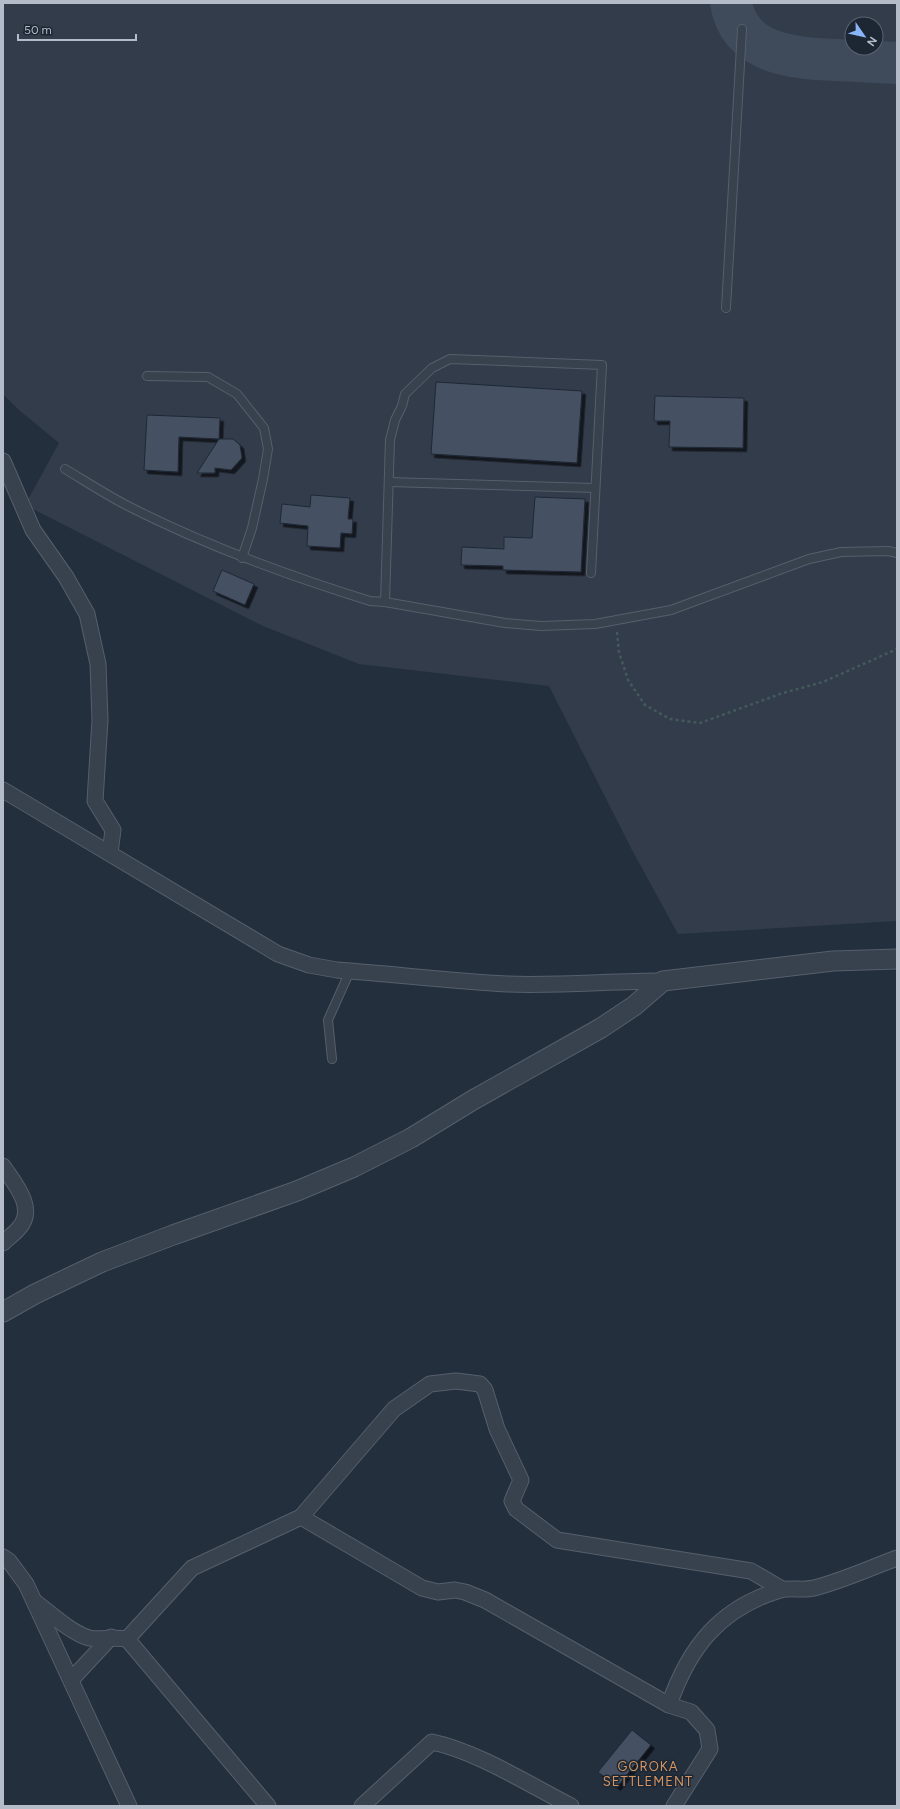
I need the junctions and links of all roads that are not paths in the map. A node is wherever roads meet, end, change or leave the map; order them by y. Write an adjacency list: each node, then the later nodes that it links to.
1 (742, 29): 2 (lane)
2 (726, 308)
3 (147, 376): 9 (lane)
4 (3, 460): 13 (street)
5 (66, 469): 9 (lane)
6 (389, 482): 7 (lane); 7 (lane); 11 (lane)
7 (595, 488): 10 (lane)
8 (897, 553): 11 (lane)
9 (242, 558): 11 (lane)
10 (591, 573)
11 (385, 602)
12 (3, 790): 13 (street)
13 (110, 853): 15 (street)
14 (897, 959): 16 (street)
15 (350, 971): 16 (street); 17 (lane)
16 (663, 981): 20 (street)
17 (332, 1059)
18 (3, 1166): 19 (street)
19 (3, 1244)
20 (3, 1312)
21 (301, 1518): 24 (street); 27 (street); 29 (street)
22 (3, 1558): 25 (street)
23 (897, 1558): 24 (street)
24 (782, 1589): 29 (street)
25 (34, 1601): 26 (street); 28 (street)
26 (111, 1637): 27 (street); 28 (street)
27 (127, 1639): 31 (street)
28 (71, 1680): 30 (street)
29 (669, 1705): 34 (street)
30 (129, 1806)
31 (268, 1806)
32 (362, 1806): 33 (street)
33 (571, 1806)
34 (674, 1806)

